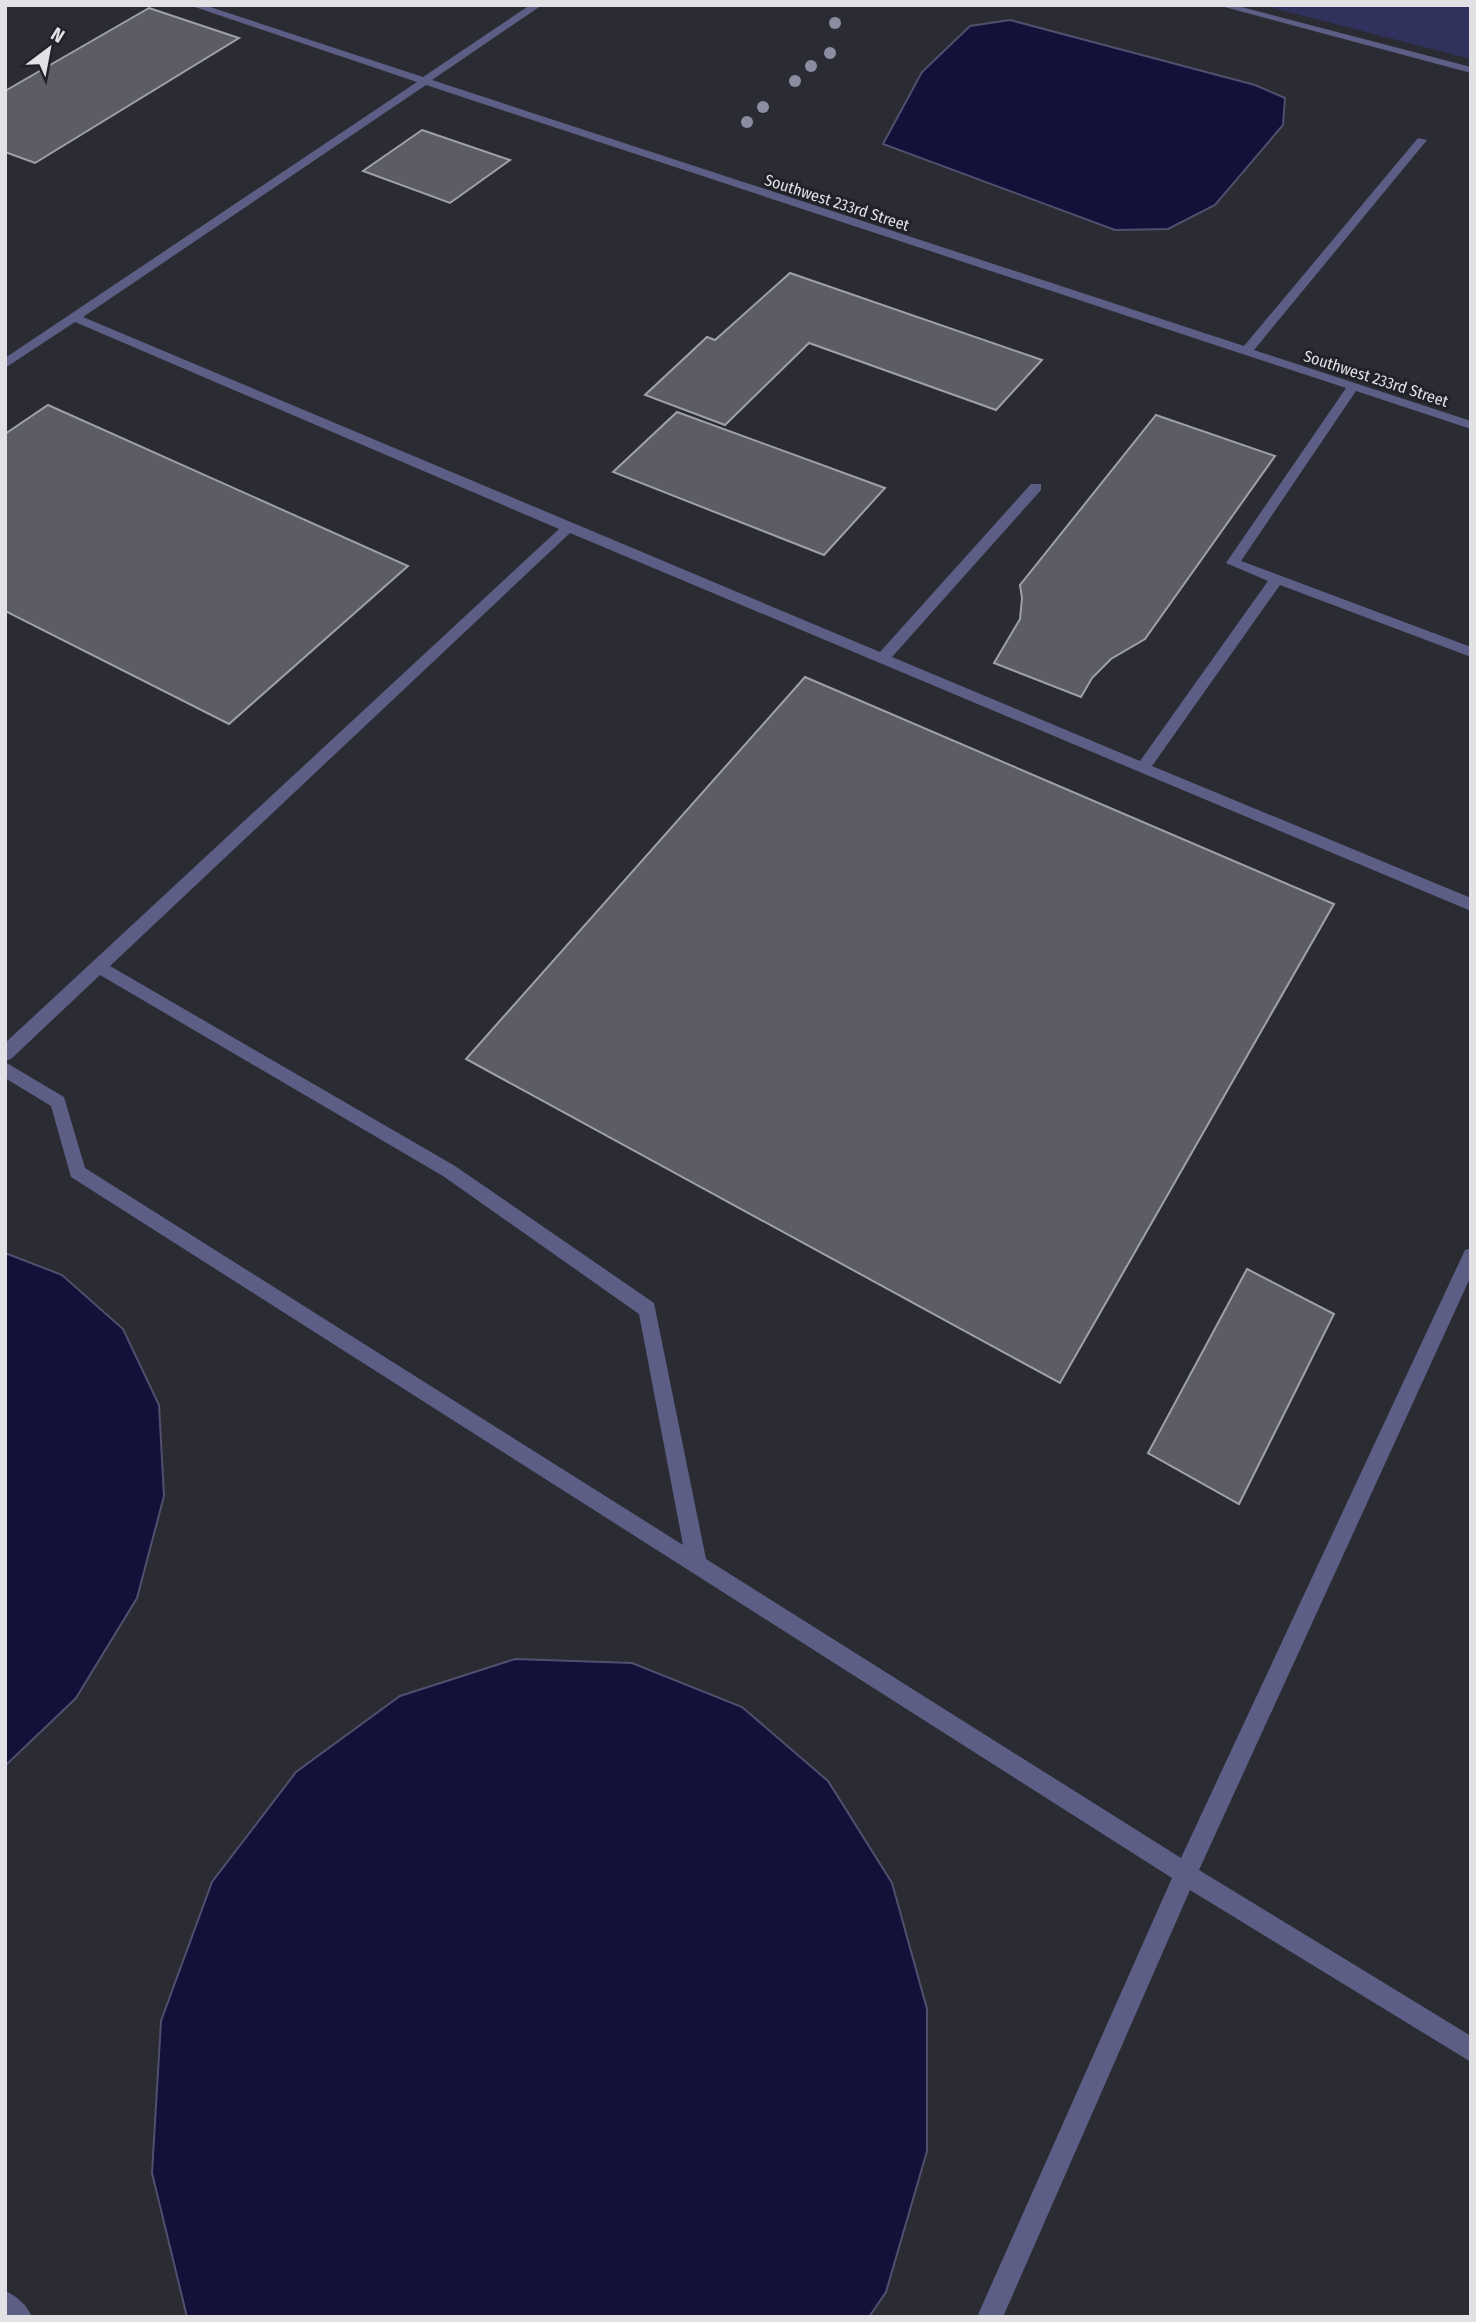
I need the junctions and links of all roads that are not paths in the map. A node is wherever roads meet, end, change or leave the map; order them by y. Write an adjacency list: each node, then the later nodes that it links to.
1 (194, 5): 5 (street, Southwest 233rd Street)
2 (537, 5): 5 (street)
3 (1222, 5): 4 (street)
4 (1471, 70)
5 (421, 82): 7 (street); 8 (street, Southwest 233rd Street)
6 (1422, 140): 8 (street)
7 (74, 317): 9 (street); 13 (street)
8 (1246, 352): 10 (street, Southwest 233rd Street)
9 (5, 364)
10 (1353, 387): 11 (street, Southwest 233rd Street); 14 (street)
11 (1471, 425)
12 (1036, 487): 16 (street)
13 (569, 527): 16 (street); 19 (street)
14 (1277, 579): 15 (street); 17 (street)
15 (1471, 652)
16 (882, 659): 17 (street)
17 (1143, 768): 18 (street)
18 (1471, 905)
19 (99, 967): 20 (street); 23 (street)
20 (5, 1054)
21 (5, 1069): 23 (street)
22 (1471, 1255): 24 (street)
23 (697, 1565): 24 (street)
24 (1185, 1874): 25 (street); 28 (street)
25 (1471, 2050)
26 (5, 2304): 27 (street)
27 (19, 2317)
28 (990, 2317)

